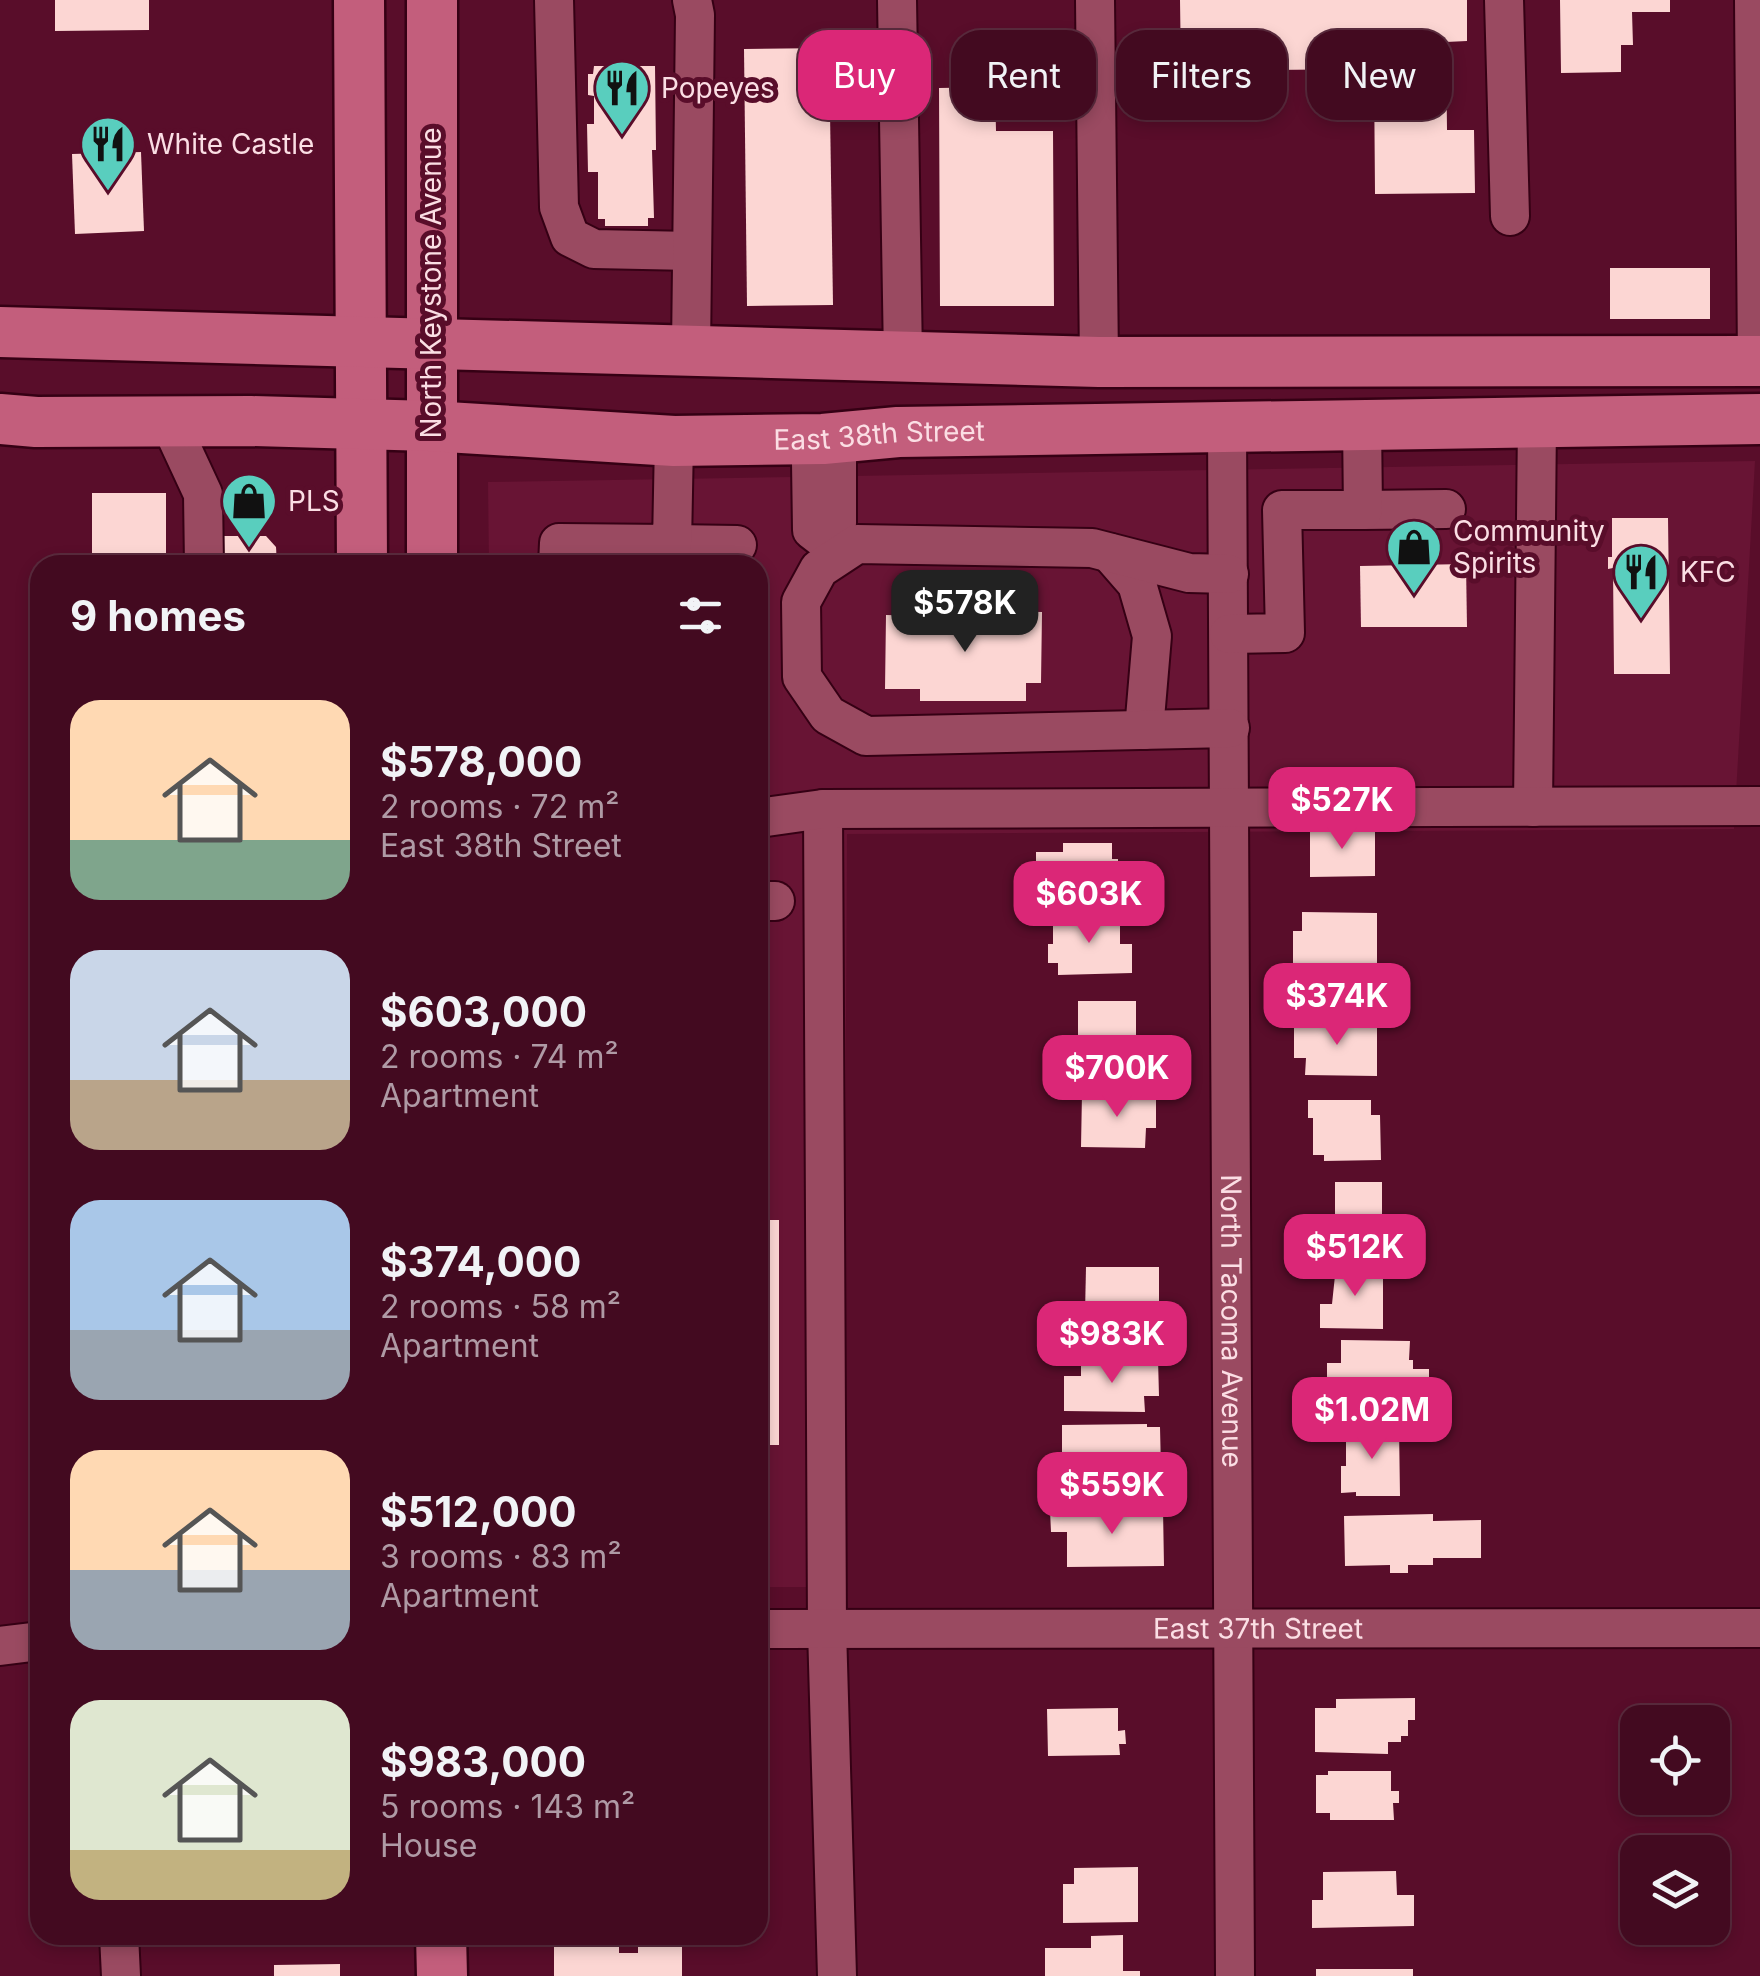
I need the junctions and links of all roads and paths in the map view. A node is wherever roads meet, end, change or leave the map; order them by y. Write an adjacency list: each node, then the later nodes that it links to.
1 (358, 0): 13 (main road)
2 (432, 0): 14 (main road, North Keystone Avenue)
3 (554, 0): 11 (street)
4 (692, 0): 11 (street)
5 (897, 0): 16 (street)
6 (1095, 0): 18 (street)
7 (1504, 0): 9 (street)
8 (1756, 5): 10 (street)
9 (1510, 216)
10 (1758, 216): 17 (street)
11 (692, 251): 15 (street)
12 (0, 332): 13 (main road)
13 (359, 342): 14 (main road); 24 (main road)
14 (431, 344): 15 (main road); 25 (main road, North Keystone Avenue)
15 (692, 349): 16 (main road)
16 (903, 357): 18 (main road)
17 (1759, 361): 18 (main road)
18 (1099, 362)
19 (0, 419): 22 (main road, East 38th Street)
20 (1760, 420): 21 (main road, East 38th Street)
21 (1536, 422): 23 (main road, East 38th Street); 45 (street)
22 (170, 423): 24 (main road, East 38th Street); 35 (street)
23 (1362, 423): 26 (main road, East 38th Street); 30 (street)
24 (360, 424): 25 (main road, East 38th Street); 36 (main road)
25 (430, 426): 27 (main road, East 38th Street); 37 (main road, North Keystone Avenue)
26 (1227, 426): 28 (main road, East 38th Street); 39 (street, North Tacoma Avenue)
27 (674, 441): 28 (main road, East 38th Street); 31 (street)
28 (823, 446): 33 (street)
29 (1446, 509): 30 (street)
30 (1363, 510): 40 (street)
31 (672, 544): 32 (street); 38 (street)
32 (737, 545)
33 (827, 551): 34 (street); 42 (street)
34 (1110, 552): 39 (street); 42 (street)
35 (204, 555)
36 (362, 555)
37 (432, 555)
38 (558, 555)
39 (1229, 574): 40 (street, North Tacoma Avenue)
40 (1229, 634): 41 (street, North Tacoma Avenue)
41 (1230, 728): 42 (street); 43 (street, North Tacoma Avenue)
42 (1144, 730)
43 (1230, 806): 45 (street); 46 (street); 51 (street, North Tacoma Avenue)
44 (1760, 806): 45 (street)
45 (1533, 808)
46 (823, 809): 47 (street); 50 (street)
47 (768, 817)
48 (1760, 1628): 51 (street, East 37th Street)
49 (768, 1629): 50 (street, East 37th Street)
50 (827, 1629): 51 (street, East 37th Street); 58 (street)
51 (1234, 1630): 59 (street, North Tacoma Avenue)
52 (30, 1642): 53 (street)
53 (0, 1646)
54 (120, 1945): 56 (street)
55 (441, 1945): 57 (main road)
56 (121, 1976)
57 (442, 1976)
58 (837, 1976)
59 (1235, 1976)

